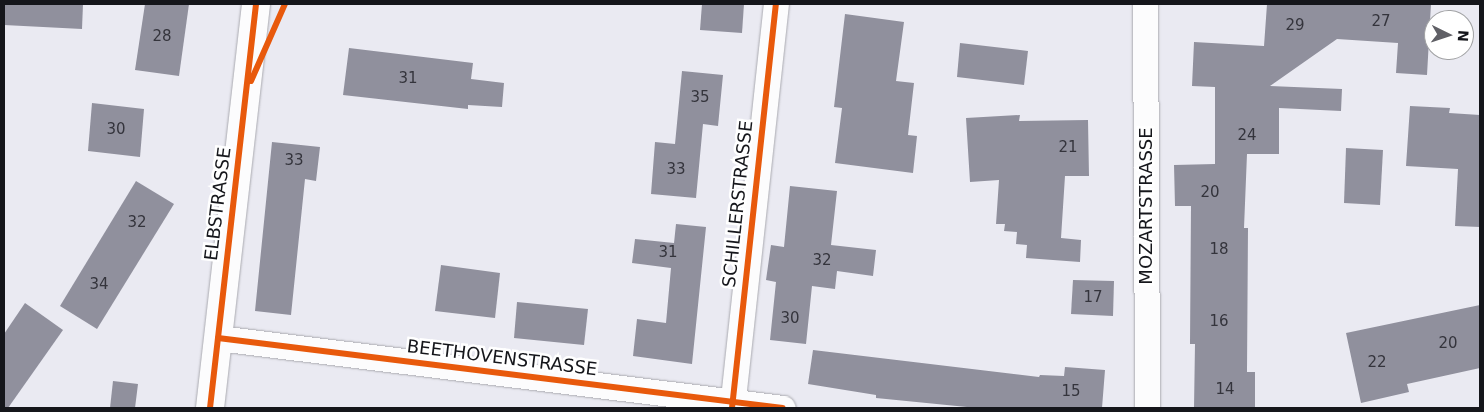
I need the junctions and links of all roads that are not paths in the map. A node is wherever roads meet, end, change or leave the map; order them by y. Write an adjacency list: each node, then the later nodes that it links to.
1 (256, 4): 4 (street, ELBSTRASSE)
2 (776, 4): 5 (street, SCHILLERSTRASSE)
3 (1145, 4): 8 (street, MOZARTSTRASSE)
4 (218, 338): 5 (street, BEETHOVENSTRASSE); 6 (street, ELBSTRASSE)
5 (732, 405): 7 (street, BEETHOVENSTRASSE)
6 (210, 408)
7 (783, 408)
8 (1148, 408)

